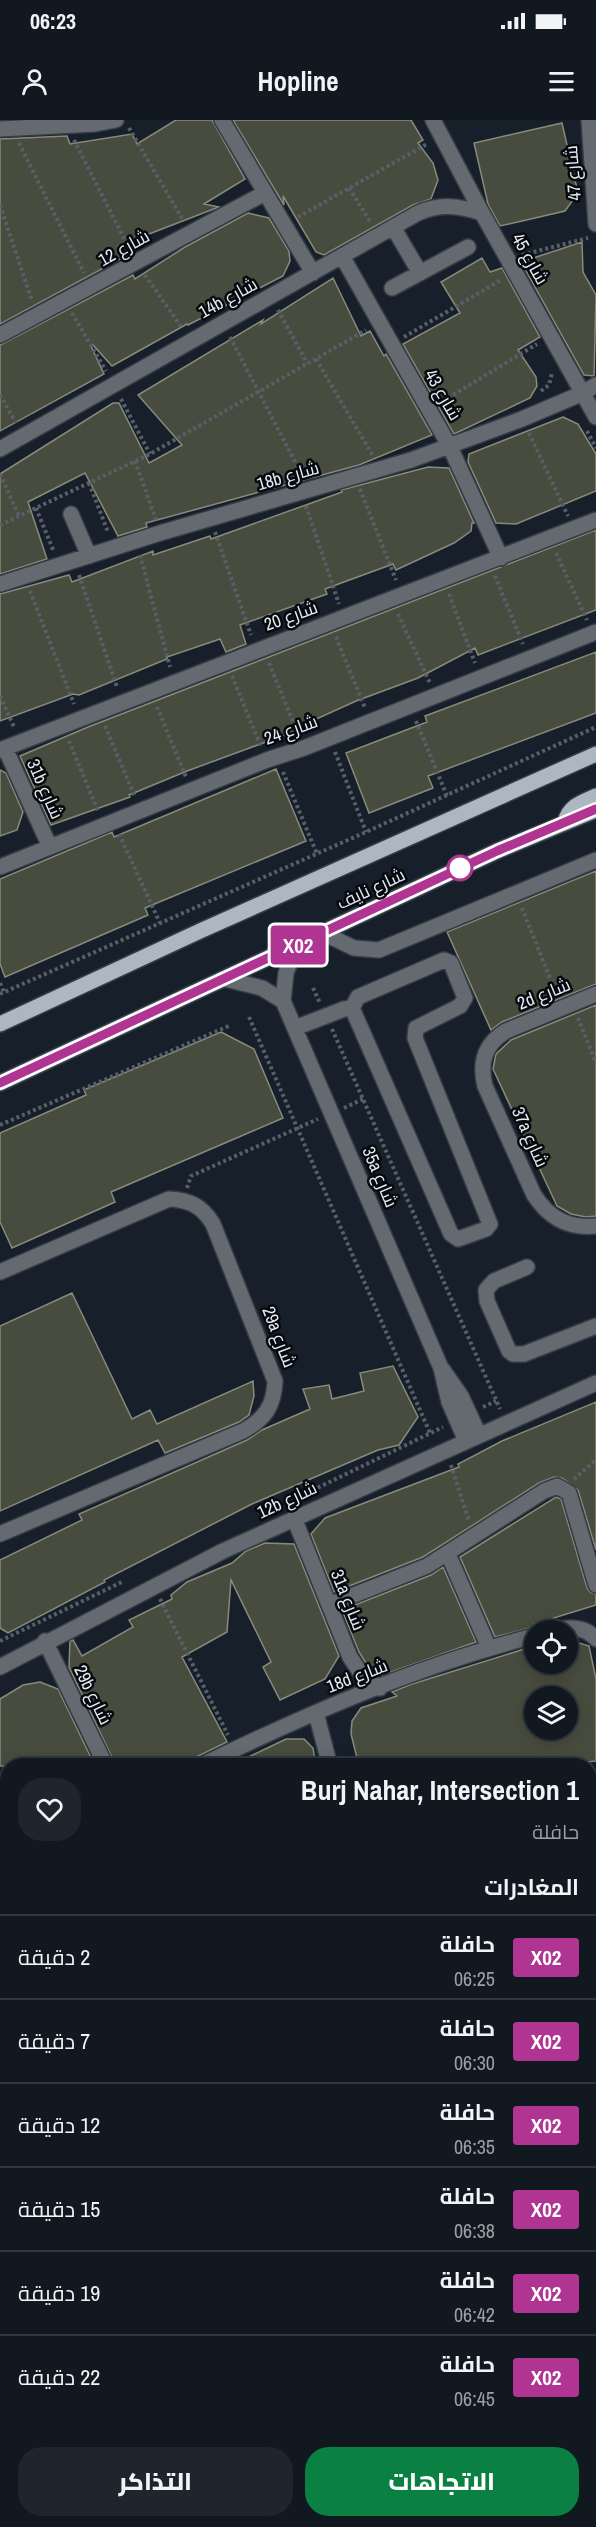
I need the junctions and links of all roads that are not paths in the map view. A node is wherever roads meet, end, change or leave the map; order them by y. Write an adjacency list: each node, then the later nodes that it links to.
1 (116, 120): 5 (street)
2 (222, 120): 6 (street)
3 (433, 120): 8 (street, شارع 45)
4 (589, 120): 7 (street, شارع 47)
5 (6, 129)
6 (265, 193): 13 (street); 16 (street, شارع 12)
7 (595, 207): 9 (street, شارع 47)
8 (482, 213): 10 (street, 14b شارع); 17 (street, شارع 45)
9 (596, 224)
10 (393, 227): 12 (street, 14b شارع); 14 (street)
11 (468, 247): 14 (street)
12 (342, 256): 13 (street, 14b شارع); 19 (street, شارع 43)
13 (312, 273): 20 (street, 14b شارع)
14 (420, 273): 15 (street)
15 (392, 288)
16 (0, 335)
17 (590, 389): 18 (street, شارع 45); 19 (street, 18b شارع)
18 (590, 421)
19 (450, 447): 23 (street, 18b شارع); 24 (street, شارع 43)
20 (0, 449)
21 (71, 514): 23 (street)
22 (596, 520): 24 (street, شارع 20)
23 (74, 560): 25 (street, 18b شارع)
24 (494, 560): 27 (street, شارع 20)
25 (0, 584)
26 (595, 633): 32 (street, شارع 24)
27 (2, 749): 32 (street, 31b شارع)
28 (596, 754): 41 (main road, شارع نايف)
29 (596, 796): 31 (main road)
30 (596, 810): 31 (main road, شارع نايف)
31 (565, 822): 35 (main road, شارع نايف)
32 (50, 847): 34 (street, شارع 24)
33 (596, 860): 35 (street)
34 (0, 867)
35 (323, 933): 36 (main road, شارع نايف)
36 (296, 946): 37 (main road, شارع نايف); 39 (street)
37 (225, 979): 39 (street); 44 (main road, شارع نايف)
38 (596, 994): 43 (street, 2d شارع)
39 (283, 1001): 42 (street, 35a شارع)
40 (352, 1008): 40 (street); 42 (street)
41 (0, 1024)
42 (295, 1028): 50 (street, 35a شارع)
43 (506, 1031): 45 (street, 37a شارع)
44 (0, 1083)
45 (596, 1226)
46 (527, 1267): 48 (street)
47 (0, 1272): 52 (street, 29a شارع)
48 (596, 1326)
49 (596, 1383): 50 (street, 12b شارع)
50 (473, 1438): 51 (street, 12b شارع)
51 (294, 1518): 55 (street, 31a شارع); 59 (street, 12b شارع)
52 (0, 1534)
53 (448, 1554): 54 (street); 55 (street); 60 (street)
54 (596, 1585)
55 (329, 1605): 62 (street, 31a شارع)
56 (578, 1629): 57 (street)
57 (595, 1635)
58 (524, 1639): 60 (street, 18d شارع)
59 (45, 1641): 61 (street, 12b شارع); 64 (street, 29b شارع)
60 (489, 1648): 62 (street, 18d شارع)
61 (0, 1667)
62 (380, 1688): 63 (street, 18d شارع)
63 (316, 1713): 65 (street, 18d شارع); 66 (street)
64 (102, 1758)
65 (216, 1758)
66 (328, 1758)

